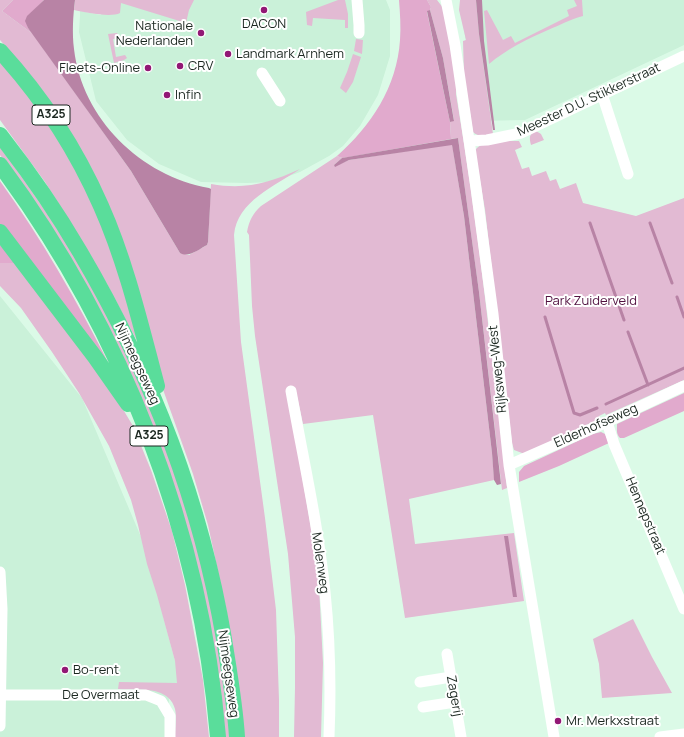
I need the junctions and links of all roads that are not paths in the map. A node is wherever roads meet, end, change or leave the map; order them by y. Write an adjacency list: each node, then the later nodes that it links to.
1 (357, 0): 3 (street)
2 (446, 0): 10 (street, Rijksweg-West)
3 (359, 33)
4 (0, 51): 17 (highway, A325)
5 (684, 56): 7 (street, Meester D.U. Stikkerstraat)
6 (262, 73): 8 (street)
7 (602, 94): 10 (street, Meester D.U. Stikkerstraat); 12 (street)
8 (280, 101)
9 (0, 135): 17 (highway, Nijmeegseweg / A325)
10 (469, 141): 19 (street, Rijksweg-West)
11 (0, 165): 18 (highway, Nijmeegseweg / A325)
12 (628, 174)
13 (0, 232): 18 (highway, A325)
14 (684, 386): 16 (street, Elderhofseweg)
15 (291, 391): 34 (street, Molenweg)
16 (607, 422): 19 (street, Elderhofseweg); 21 (street, Hennepstraat)
17 (165, 424): 33 (highway, Nijmeegseweg / A325)
18 (147, 431): 32 (highway, Nijmeegseweg / A325)
19 (508, 465): 36 (street, Rijksweg-West)
20 (0, 572): 22 (street)
21 (684, 608)
22 (1, 638): 26 (street)
23 (447, 654): 24 (street, Zagerij)
24 (451, 677): 25 (street); 27 (street, Zagerij)
25 (420, 682)
26 (1, 695): 29 (street); 31 (street, De Overmaat)
27 (455, 702): 28 (street); 35 (street, Zagerij)
28 (423, 707)
29 (0, 726)
30 (684, 734): 37 (street)
31 (170, 737)
32 (218, 737)
33 (237, 737)
34 (329, 737)
35 (461, 737)
36 (554, 737)
37 (660, 737)

